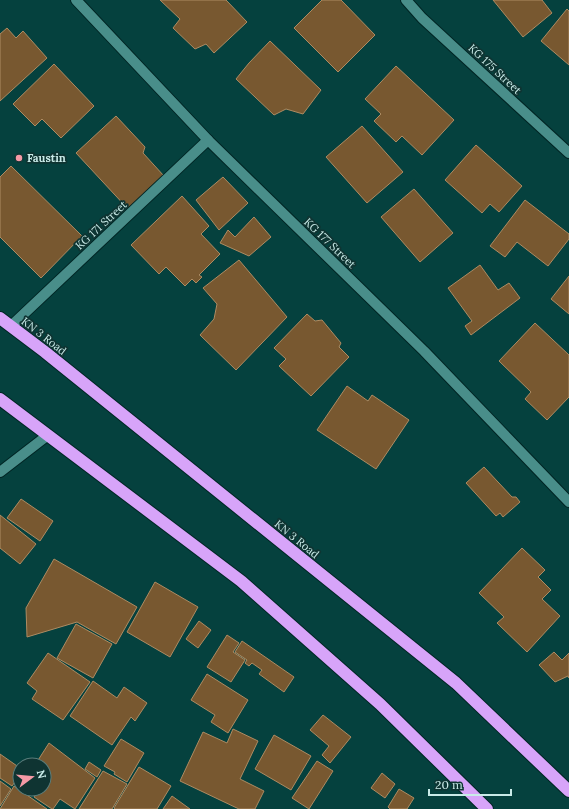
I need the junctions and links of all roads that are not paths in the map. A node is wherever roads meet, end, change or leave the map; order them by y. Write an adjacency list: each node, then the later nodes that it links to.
1 (76, 0): 3 (street, KG 177 Street)
2 (406, 0): 4 (street, KG 175 Street)
3 (208, 140): 6 (street, KG 171 Street); 10 (street, KG 177 Street)
4 (569, 153)
5 (0, 318): 6 (highway, KN 3 Road)
6 (11, 326): 11 (highway, KN 3 Road)
7 (0, 399): 8 (highway)
8 (48, 436): 9 (street); 12 (highway)
9 (0, 472)
10 (569, 502)
11 (569, 791)
12 (487, 809)

